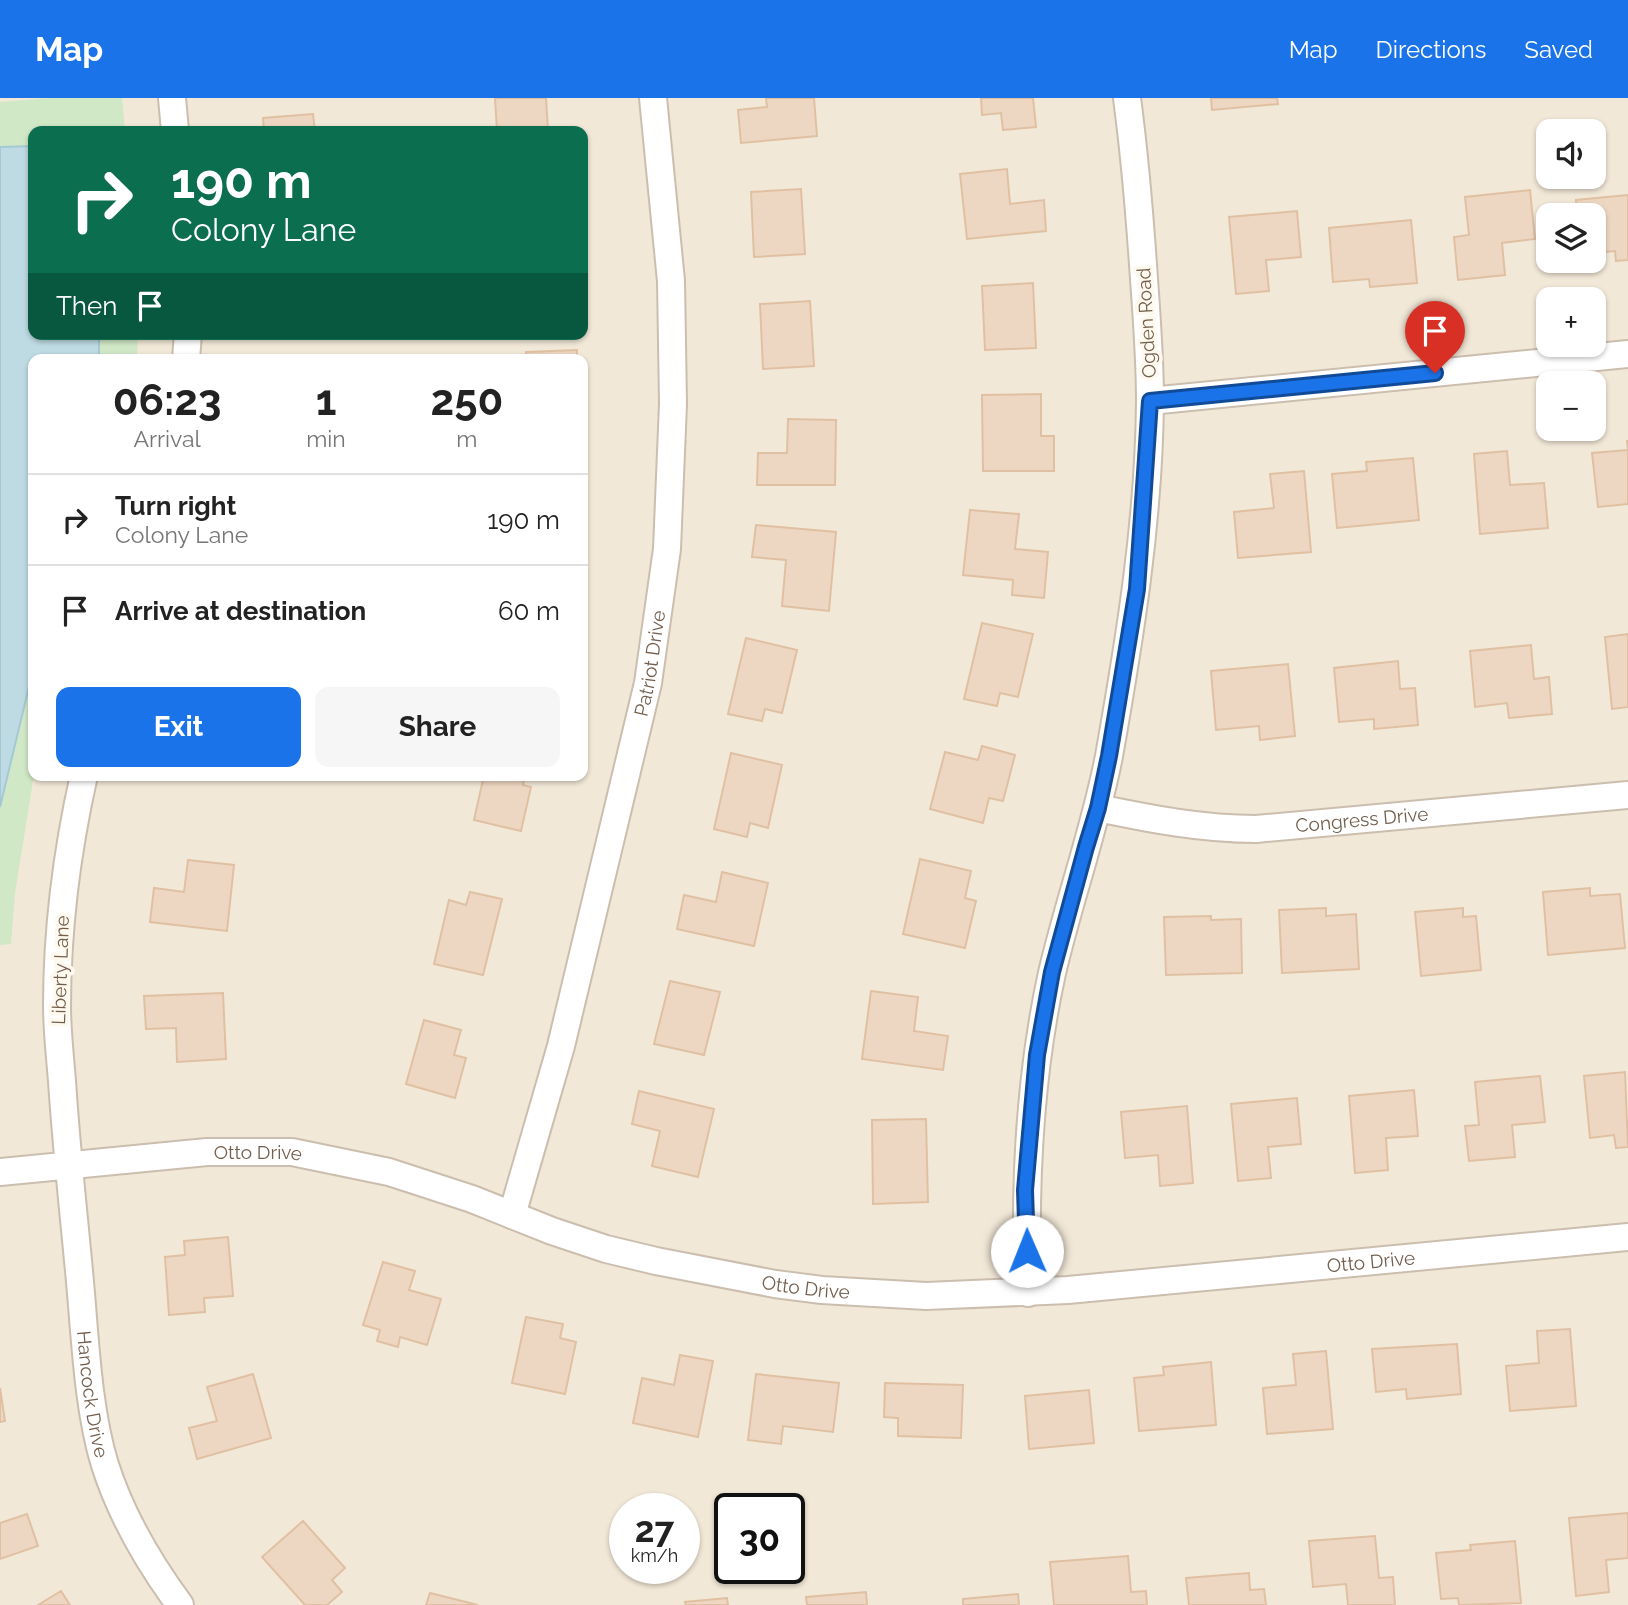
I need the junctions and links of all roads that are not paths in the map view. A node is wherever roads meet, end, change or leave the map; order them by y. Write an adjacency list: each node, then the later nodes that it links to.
1 (172, 98): 4 (street)
2 (653, 98): 12 (street, Patriot Drive)
3 (1127, 98): 6 (street, Ogden Road)
4 (175, 126)
5 (1628, 354): 6 (street)
6 (1150, 401): 9 (street, Ogden Road)
7 (84, 781): 10 (street, Liberty Lane)
8 (1628, 795): 9 (street, Congress Drive)
9 (1098, 808): 14 (street, Ogden Road)
10 (68, 1166): 11 (street, Otto Drive); 12 (street, Otto Drive); 15 (street, Hancock Drive)
11 (0, 1172)
12 (512, 1214): 14 (street, Otto Drive)
13 (1628, 1237): 14 (street, Otto Drive)
14 (1028, 1293)
15 (180, 1605)

